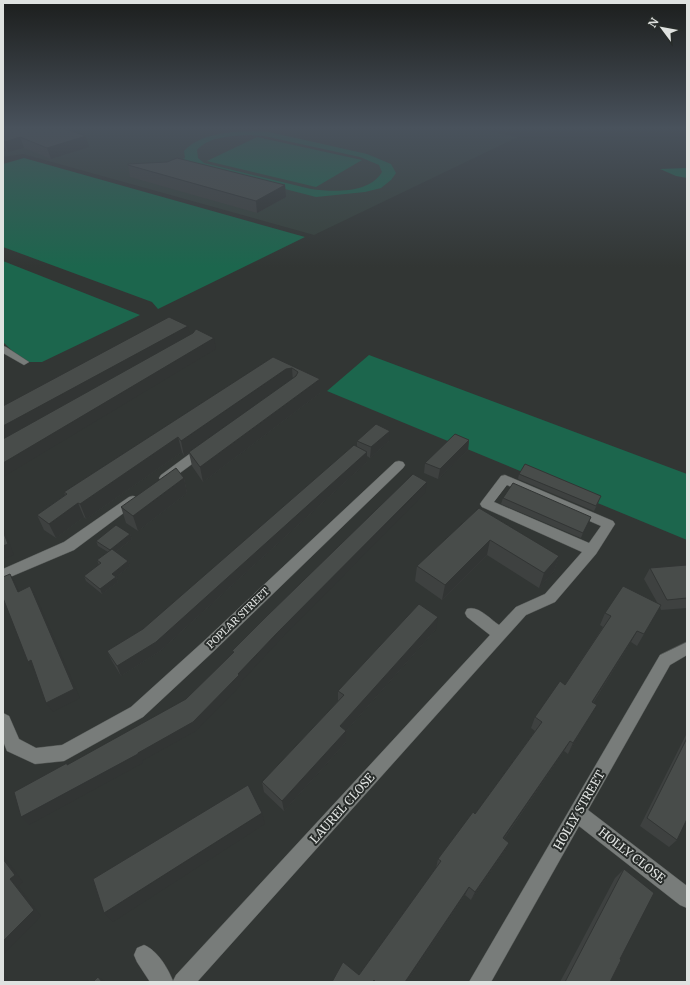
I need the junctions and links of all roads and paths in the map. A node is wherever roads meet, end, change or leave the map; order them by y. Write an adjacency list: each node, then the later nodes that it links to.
1 (3, 349): 2 (street)
2 (24, 362)
3 (216, 442): 5 (street)
4 (399, 465): 12 (street, POPLAR STREET)
5 (158, 482)
6 (146, 491): 8 (street)
7 (591, 550): 7 (street); 10 (street, LAUREL CLOSE)
8 (3, 575)
9 (472, 613): 10 (street)
10 (500, 634): 17 (street, LAUREL CLOSE)
11 (687, 648): 13 (street, HOLLY STREET)
12 (3, 721)
13 (577, 813): 14 (street, HOLLY CLOSE); 18 (street, HOLLY STREET)
14 (687, 898)
15 (144, 955): 16 (street)
16 (163, 982)
17 (183, 982)
18 (479, 982)

